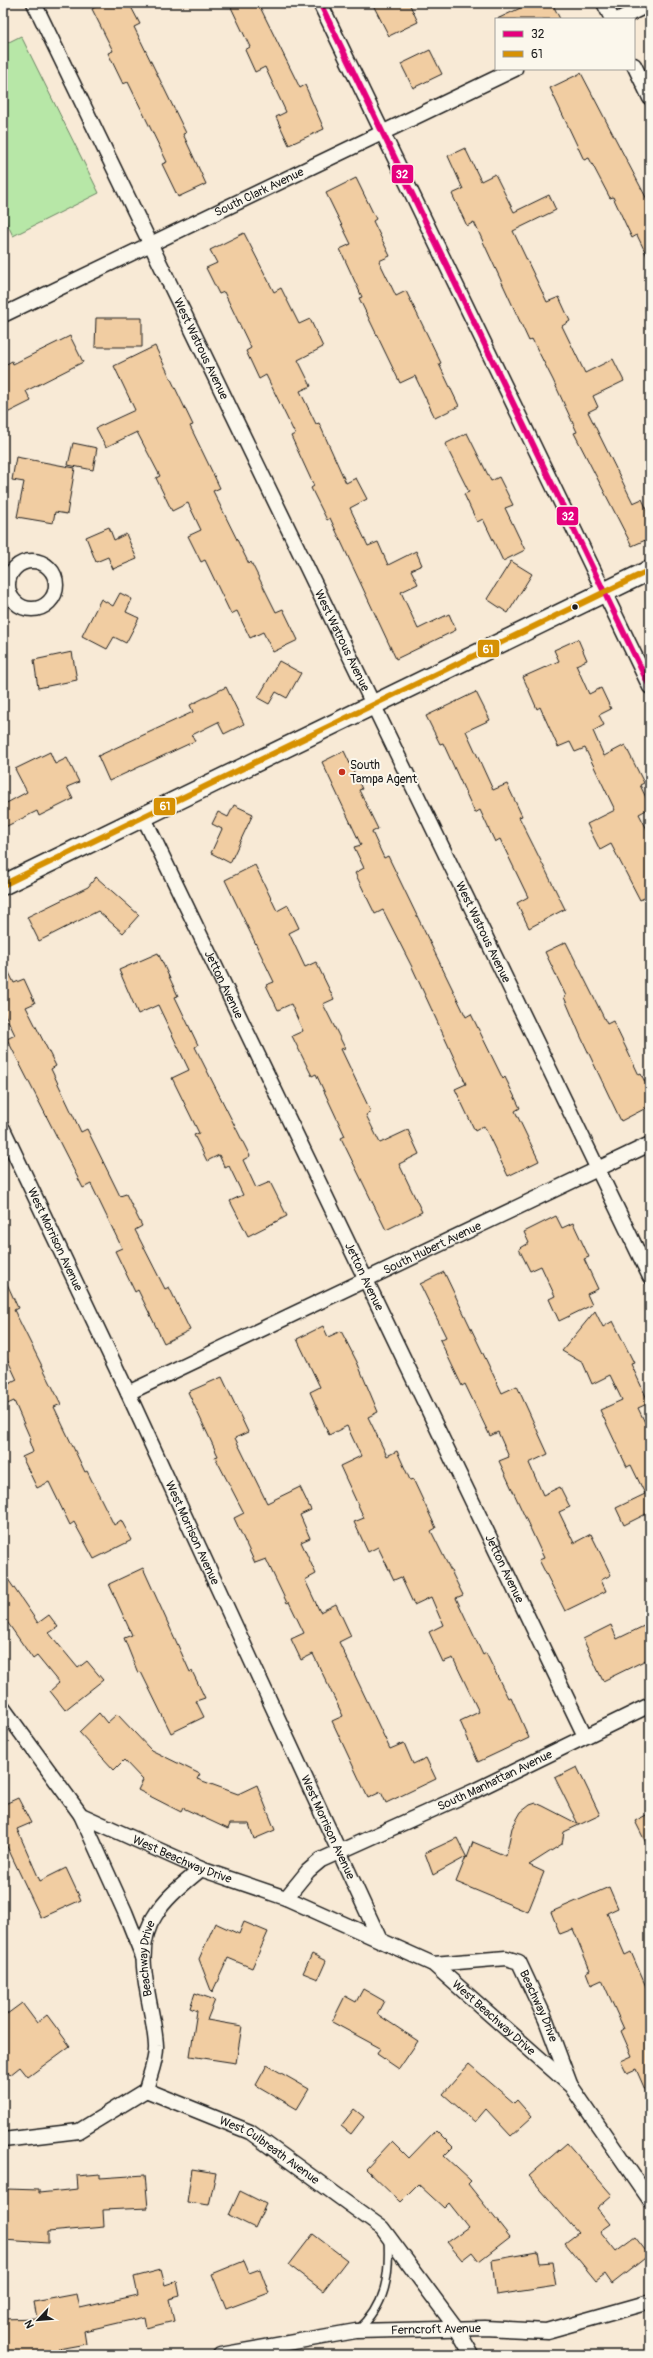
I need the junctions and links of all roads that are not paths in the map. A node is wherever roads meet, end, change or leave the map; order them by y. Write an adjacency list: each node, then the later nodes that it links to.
1 (34, 3): 11 (street, West Watrous Avenue)
2 (320, 3): 10 (street)
3 (604, 3): 5 (street)
4 (650, 4): 6 (street)
5 (612, 18)
6 (621, 18)
7 (635, 67): 9 (street)
8 (513, 70): 10 (street, South Clark Avenue)
9 (650, 98)
10 (383, 133): 11 (street, South Clark Avenue); 14 (street)
11 (150, 244): 12 (street, South Clark Avenue); 16 (street, West Watrous Avenue)
12 (3, 315)
13 (650, 570): 14 (street)
14 (604, 592): 15 (street); 16 (street)
15 (650, 687)
16 (373, 705): 17 (street); 21 (street, West Watrous Avenue)
17 (144, 816): 18 (street); 23 (street, Jetton Avenue)
18 (3, 885)
19 (3, 1129): 24 (street, West Morrison Avenue)
20 (650, 1144): 21 (street, South Hubert Avenue)
21 (598, 1169): 22 (street, West Watrous Avenue); 23 (street, South Hubert Avenue)
22 (650, 1277)
23 (366, 1280): 24 (street, South Hubert Avenue); 27 (street, Jetton Avenue)
24 (128, 1393): 29 (street, West Morrison Avenue)
25 (650, 1705): 27 (street, South Manhattan Avenue)
26 (3, 1708): 28 (street)
27 (586, 1736): 29 (street, South Manhattan Avenue)
28 (81, 1815): 30 (street, West Beachway Drive); 33 (street)
29 (339, 1853): 31 (street); 32 (street, West Morrison Avenue)
30 (201, 1868): 31 (street, West Beachway Drive); 33 (street, Beachway Drive)
31 (286, 1898): 32 (street, West Beachway Drive)
32 (379, 1938): 34 (street, West Beachway Drive)
33 (143, 1958): 36 (street, Beachway Drive)
34 (433, 1964): 35 (street, West Beachway Drive); 35 (street, Beachway Drive)
35 (571, 2086): 38 (street, West Beachway Drive)
36 (146, 2090): 37 (street); 39 (street, West Culbreath Avenue)
37 (3, 2140)
38 (650, 2200)
39 (386, 2233): 41 (street, West Culbreath Avenue); 42 (lane)
40 (650, 2302): 41 (street, Ferncroft Avenue)
41 (457, 2329): 42 (street, Ferncroft Avenue); 44 (street, West Culbreath Avenue)
42 (356, 2331): 43 (street, Ferncroft Avenue)
43 (220, 2355)
44 (472, 2355)

